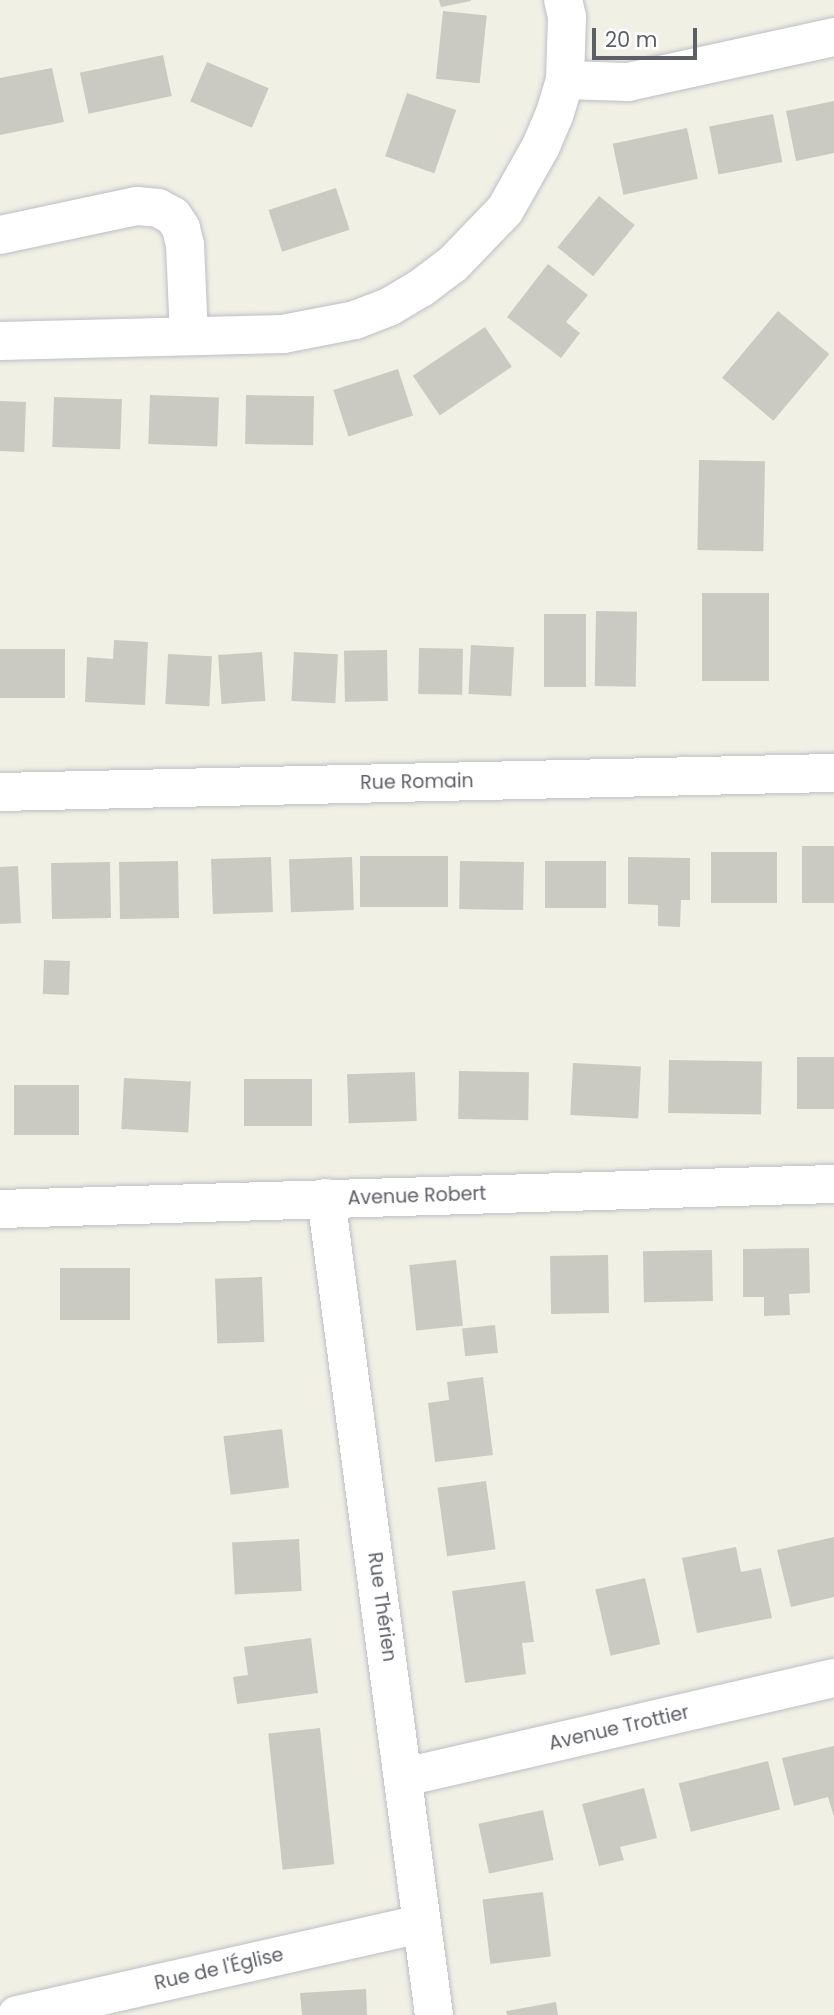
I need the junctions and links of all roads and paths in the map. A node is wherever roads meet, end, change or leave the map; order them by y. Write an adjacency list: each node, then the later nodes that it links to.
1 (563, 0): 3 (street)
2 (834, 37): 3 (street)
3 (565, 79): 5 (street)
4 (0, 235): 5 (street)
5 (189, 337): 6 (street)
6 (0, 341)
7 (834, 773): 8 (street, Rue Romain)
8 (0, 792)
9 (834, 1184): 10 (street, Avenue Robert)
10 (326, 1198): 11 (street, Avenue Robert); 13 (street, Rue Thérien)
11 (0, 1209)
12 (834, 1678): 13 (street, Avenue Trottier)
13 (405, 1777): 14 (street, Rue Thérien)
14 (420, 1924): 15 (street, Rue de l'Église); 16 (street, Rue Thérien)
15 (17, 2015)
16 (435, 2015)

